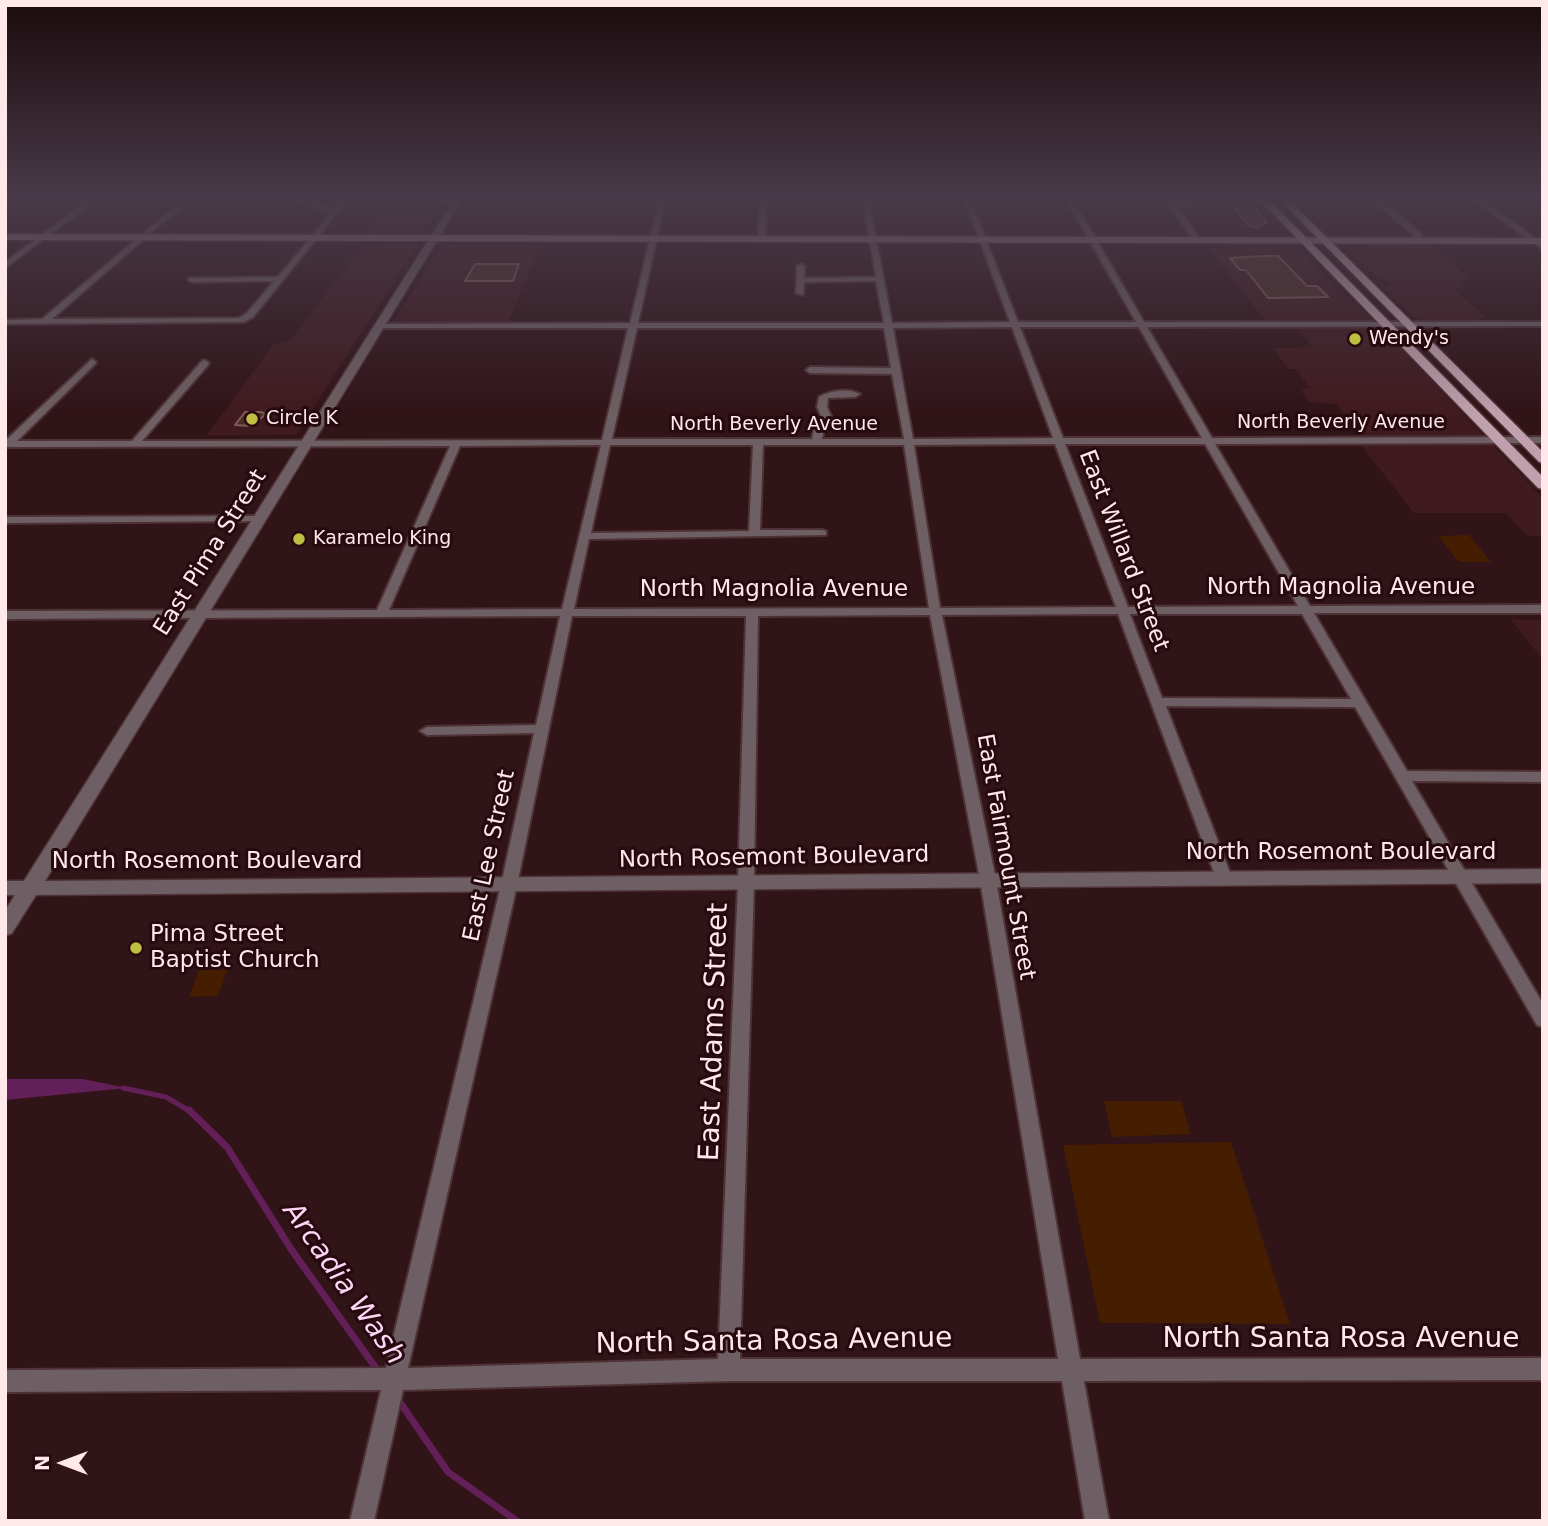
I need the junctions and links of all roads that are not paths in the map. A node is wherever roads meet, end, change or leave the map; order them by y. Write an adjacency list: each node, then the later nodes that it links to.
1 (101, 272): 17 (street)
2 (284, 272): 11 (street)
3 (412, 272): 25 (street, East Pima Street)
4 (646, 272): 26 (street, East Lee Street)
5 (801, 272): 14 (street)
6 (878, 272): 12 (street, East Fairmount Street)
7 (995, 272): 23 (street, East Willard Street)
8 (1111, 272): 24 (street)
9 (1334, 272): 18 (main road)
10 (1355, 272): 19 (main road)
11 (278, 279): 13 (street); 17 (street)
12 (879, 279): 14 (street); 22 (street, East Fairmount Street)
13 (192, 280)
14 (800, 280): 15 (street)
15 (800, 293)
16 (5, 322): 17 (street)
17 (44, 322)
18 (1386, 324): 19 (street); 24 (street); 34 (main road)
19 (1406, 324): 20 (street); 35 (main road)
20 (1527, 324): 21 (street); 27 (street)
21 (1543, 324)
22 (887, 325): 23 (street); 26 (street); 31 (street, East Fairmount Street)
23 (1014, 325): 24 (street); 33 (street, East Willard Street)
24 (1142, 325): 37 (street)
25 (378, 326): 26 (street); 38 (street, East Pima Street)
26 (634, 326): 45 (street, East Lee Street)
27 (1537, 332)
28 (92, 362): 44 (street)
29 (205, 363): 43 (street)
30 (810, 370): 31 (street)
31 (895, 371): 42 (street, East Fairmount Street)
32 (855, 394): 41 (street)
33 (1058, 440): 37 (street, North Beverly Avenue); 42 (street, North Beverly Avenue); 55 (street, East Willard Street)
34 (1499, 440): 35 (street, North Beverly Avenue); 37 (street, North Beverly Avenue); 47 (main road)
35 (1524, 440): 36 (street, North Beverly Avenue); 46 (main road)
36 (1543, 440)
37 (1209, 441): 53 (street)
38 (306, 442): 39 (street, North Beverly Avenue); 43 (street, North Beverly Avenue); 48 (street, East Pima Street)
39 (457, 442): 45 (street, North Beverly Avenue); 59 (street)
40 (758, 442): 41 (street, North Beverly Avenue); 45 (street, North Beverly Avenue); 51 (street)
41 (817, 442): 42 (street, North Beverly Avenue)
42 (909, 442): 57 (street, East Fairmount Street)
43 (135, 443): 44 (street, North Beverly Avenue)
44 (6, 444)
45 (606, 444): 52 (street, East Lee Street)
46 (1543, 459)
47 (1543, 485)
48 (259, 519): 49 (street); 61 (street, East Pima Street)
49 (5, 520)
50 (822, 533): 51 (street)
51 (754, 534): 52 (street)
52 (586, 536): 58 (street, East Lee Street)
53 (1304, 608): 54 (street, North Magnolia Avenue); 55 (street, North Magnolia Avenue); 63 (street)
54 (1543, 609)
55 (1121, 610): 57 (street, North Magnolia Avenue); 62 (street, East Willard Street)
56 (752, 611): 57 (street, North Magnolia Avenue); 58 (street, North Magnolia Avenue); 72 (street, East Adams Street)
57 (935, 611): 71 (street, East Fairmount Street)
58 (567, 612): 59 (street, North Magnolia Avenue); 64 (street, East Lee Street)
59 (381, 614): 61 (street, North Magnolia Avenue)
60 (5, 615): 61 (street, North Magnolia Avenue)
61 (200, 615): 75 (street, East Pima Street)
62 (1159, 702): 63 (street); 70 (street, East Willard Street)
63 (1358, 703): 66 (street)
64 (541, 729): 65 (street); 73 (street, East Lee Street)
65 (427, 731)
66 (1402, 776): 67 (street); 68 (street)
67 (1543, 777)
68 (1461, 876): 69 (street, North Rosemont Boulevard); 70 (street, North Rosemont Boulevard); 77 (street)
69 (1543, 876)
70 (1224, 878): 71 (street, North Rosemont Boulevard)
71 (988, 880): 72 (street, North Rosemont Boulevard); 80 (street, East Fairmount Street)
72 (746, 882): 73 (street, North Rosemont Boulevard); 79 (street, East Adams Street)
73 (509, 885): 75 (street, North Rosemont Boulevard); 81 (street, East Lee Street)
74 (5, 888): 75 (street, North Rosemont Boulevard)
75 (30, 888): 76 (street, East Pima Street)
76 (5, 928)
77 (1543, 1020)
78 (1543, 1369): 80 (street, North Santa Rosa Avenue)
79 (729, 1370): 80 (street, North Santa Rosa Avenue); 81 (street, North Santa Rosa Avenue)
80 (1072, 1370): 84 (street, East Fairmount Street)
81 (394, 1379): 82 (street, North Santa Rosa Avenue); 83 (street, East Lee Street)
82 (5, 1381)
83 (362, 1521)
84 (1097, 1521)

